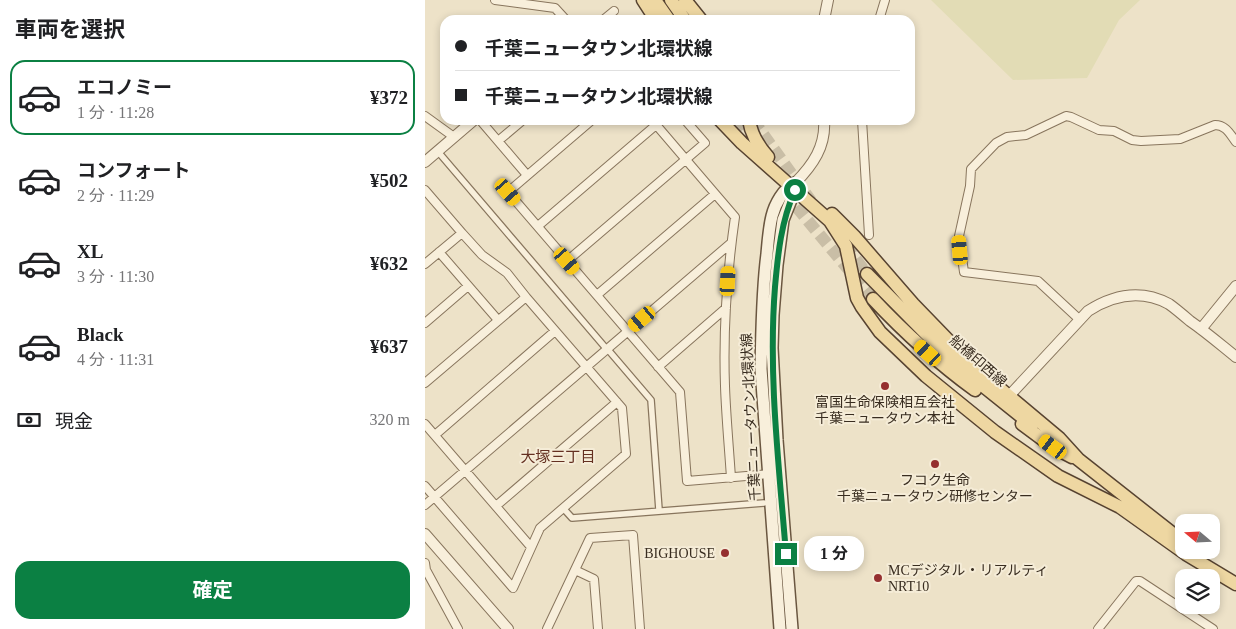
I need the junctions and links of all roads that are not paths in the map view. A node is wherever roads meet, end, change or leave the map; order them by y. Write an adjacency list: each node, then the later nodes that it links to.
1 (495, 0): 9 (street)
2 (643, 0): 11 (main road)
3 (655, 0): 12 (main road)
4 (671, 0): 13 (main road)
5 (685, 0): 14 (main road)
6 (828, 0): 15 (street)
7 (885, 0): 16 (street)
8 (614, 11): 10 (street)
9 (562, 15)
10 (609, 15)
11 (653, 15)
12 (666, 15)
13 (682, 15)
14 (697, 15)
15 (825, 15)
16 (880, 15)
17 (425, 116): 29 (street)
18 (468, 125): 29 (street)
19 (484, 125): 30 (street)
20 (517, 125): 30 (street)
21 (586, 125): 35 (street)
22 (651, 125): 41 (street)
23 (657, 125): 33 (street)
24 (689, 125): 33 (street)
25 (726, 125): 36 (main road)
26 (750, 125): 36 (main road)
27 (824, 125): 36 (street)
28 (862, 125): 43 (street)
29 (454, 137): 34 (street)
30 (498, 141): 35 (street)
31 (1236, 142): 56 (street)
32 (440, 154): 61 (street)
33 (686, 160): 38 (street); 46 (street)
34 (425, 162)
35 (527, 175): 41 (street)
36 (793, 186): 67 (main road); 73 (main road, 千葉ニュータウン北環状線); 88 (main road)
37 (425, 190): 39 (street)
38 (715, 194): 44 (street); 51 (street)
39 (432, 198): 40 (street); 42 (street)
40 (425, 204)
41 (537, 226): 46 (street)
42 (462, 233): 45 (street); 52 (street)
43 (869, 235)
44 (731, 243): 54 (street); 60 (street)
45 (439, 252): 47 (street); 49 (street)
46 (567, 261): 51 (street)
47 (425, 264)
48 (867, 274): 71 (main road, 船橋印西線)
49 (468, 286): 55 (street); 57 (street)
50 (1236, 286): 58 (street)
51 (597, 296): 60 (street)
52 (526, 297): 55 (street); 59 (street)
53 (873, 299): 71 (main road, 船橋印西線)
54 (726, 308): 65 (street); 74 (street)
55 (498, 320): 66 (street)
56 (1080, 320): 58 (street); 67 (street)
57 (425, 323)
58 (1201, 329): 63 (street)
59 (555, 331): 64 (street); 70 (street)
60 (627, 332): 64 (street); 65 (street)
61 (604, 346)
62 (610, 352): 81 (street)
63 (1236, 358)
64 (586, 367): 68 (street); 72 (street)
65 (658, 367): 74 (street)
66 (425, 383)
67 (1009, 396): 71 (main road)
68 (617, 402): 79 (street); 80 (street)
69 (425, 424): 70 (street)
70 (435, 435): 72 (street)
71 (1079, 460): 83 (main road, 船橋印西線)
72 (465, 470): 76 (street); 79 (street)
73 (772, 477): 74 (street); 94 (main road, 千葉ニュータウン北環状線); 95 (main road, 千葉ニュータウン北環状線)
74 (731, 478)
75 (425, 486): 76 (street)
76 (434, 497): 78 (street); 84 (street)
77 (764, 503): 81 (street)
78 (425, 505)
79 (496, 506): 84 (street)
80 (563, 508): 81 (street); 84 (street)
81 (659, 510)
82 (425, 534): 90 (street)
83 (1175, 536)
84 (531, 547)
85 (1204, 559): 88 (main road)
86 (425, 563): 89 (street)
87 (575, 570): 91 (street); 92 (street); 93 (street)
88 (1236, 584)
89 (458, 629)
90 (508, 629)
91 (547, 629)
92 (598, 629)
93 (640, 629)
94 (780, 629)
95 (792, 629)
96 (1098, 629): 97 (street)
97 (1213, 629)

